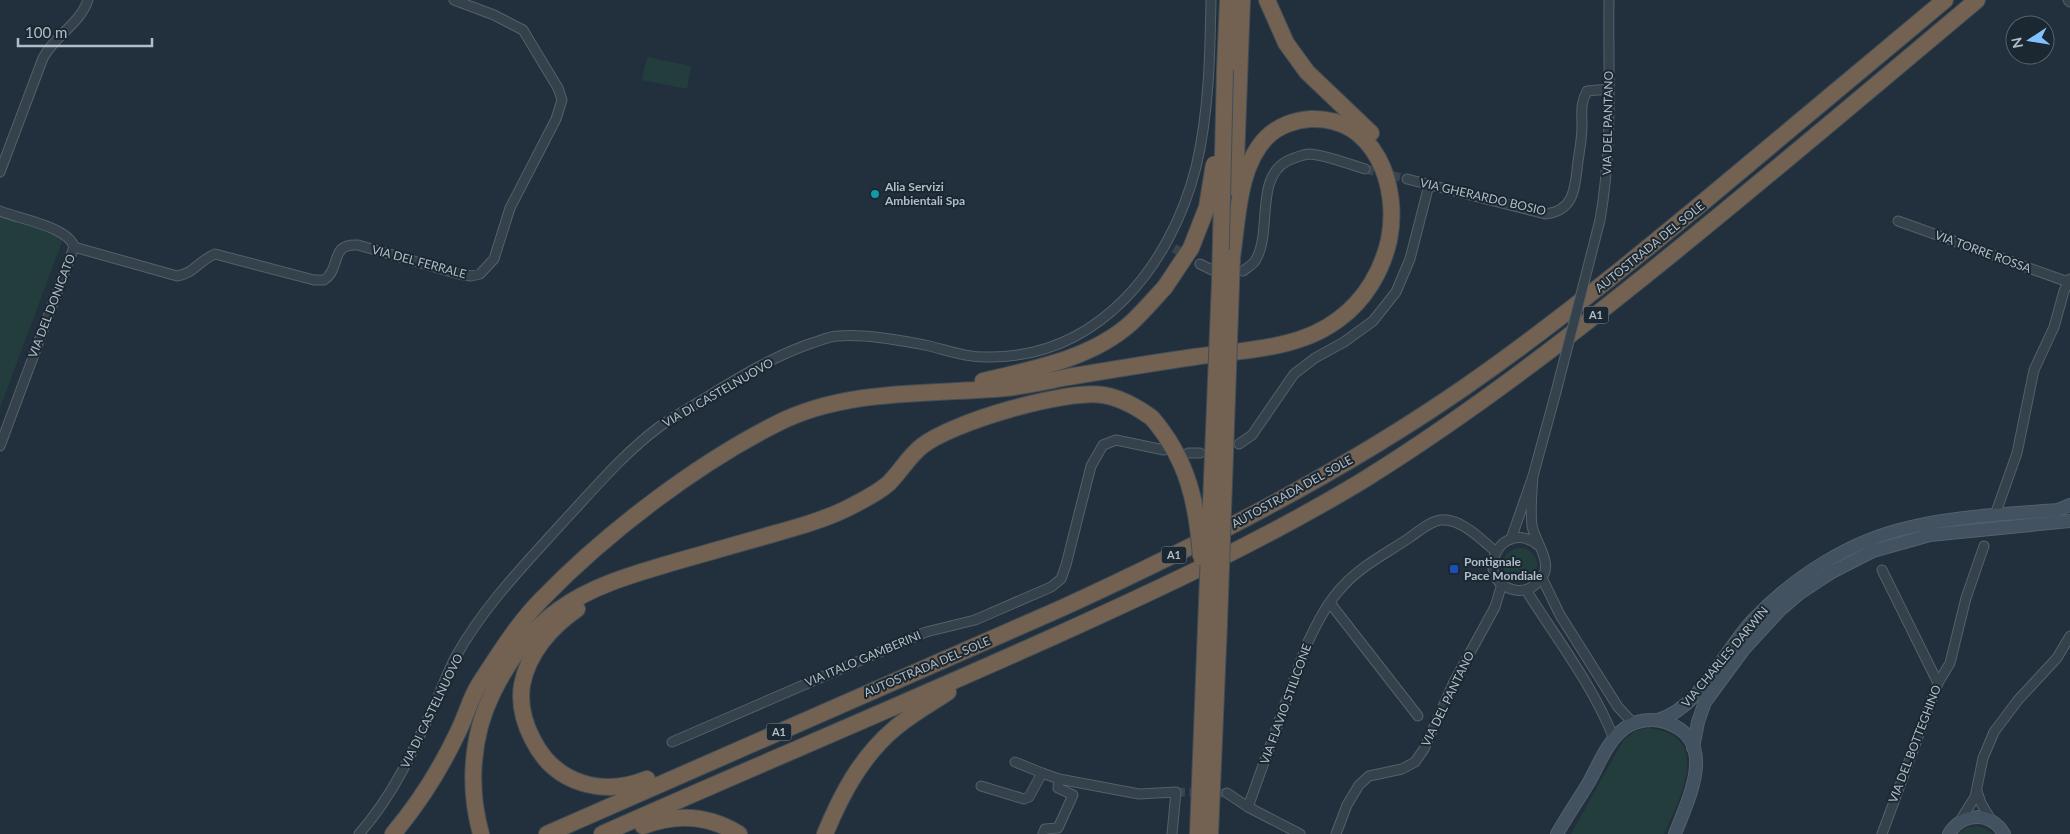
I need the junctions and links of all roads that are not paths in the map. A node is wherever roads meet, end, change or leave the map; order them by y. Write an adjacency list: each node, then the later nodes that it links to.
1 (88, 0): 13 (street)
2 (454, 0): 18 (street, VIA DEL FERRALE)
3 (1211, 0): 68 (street, VIA DI CASTELNUOVO)
4 (1228, 0): 10 (highway)
5 (1242, 0): 19 (highway)
6 (1267, 0): 25 (highway)
7 (1609, 0): 11 (street, VIA DEL PANTANO)
8 (1945, 0): 57 (highway, AUTOSTRADA DEL SOLE / A1)
9 (1977, 0): 48 (highway, AUTOSTRADA DEL SOLE / A1)
10 (1225, 70): 24 (highway, bridge); 45 (highway, bridge)
11 (1609, 89): 15 (street, VIA GHERARDO BOSIO); 31 (street, VIA DEL PANTANO, bridge)
12 (1365, 169): 22 (street)
13 (0, 172)
14 (1406, 179): 15 (street, VIA GHERARDO BOSIO)
15 (1428, 185): 26 (street)
16 (0, 211): 18 (street, VIA DEL DONICATO)
17 (1898, 221): 23 (street, VIA TORRE ROSSA)
18 (74, 247): 27 (street, VIA DEL DONICATO)
19 (1232, 257): 24 (highway); 45 (highway, bridge)
20 (1200, 264): 21 (street)
21 (1212, 270)
22 (1243, 271)
23 (2069, 281): 33 (street)
24 (934, 392): 47 (highway)
25 (960, 425): 40 (highway); 45 (highway, bridge)
26 (1238, 444)
27 (0, 446)
28 (1164, 450): 54 (street, VIA ITALO GAMBERINI)
29 (1188, 453): 30 (street)
30 (1200, 453)
31 (1533, 476): 35 (street, VIA DEL PANTANO); 36 (street, VIA DEL PANTANO)
32 (2070, 505): 33 (main road, VIA CHARLES DARWIN)
33 (1995, 516): 51 (main road, VIA CHARLES DARWIN)
34 (2070, 521): 55 (main road, VIA CHARLES DARWIN)
35 (1511, 539): 36 (street); 38 (street, VIA DEL PANTANO)
36 (1538, 545): 41 (street, VIA DEL PANTANO)
37 (1984, 546): 49 (street, VIA DEL BOTTEGHINO)
38 (1496, 552): 42 (street); 44 (street, VIA FLAVIO STILICONE)
39 (1882, 570): 49 (street)
40 (628, 577): 57 (highway); 71 (highway)
41 (1542, 578): 43 (street); 52 (street, VIA DEL PANTANO)
42 (1502, 584): 43 (street); 82 (street, VIA DEL PANTANO)
43 (1526, 590): 53 (street)
44 (1330, 603): 50 (street); 63 (street, VIA FLAVIO STILICONE)
45 (1212, 625): 79 (highway); 80 (highway)
46 (2070, 636): 61 (street)
47 (492, 665): 69 (highway); 70 (highway)
48 (978, 671): 73 (highway, AUTOSTRADA DEL SOLE / A1); 76 (highway)
49 (1938, 683): 67 (street, VIA DEL BOTTEGHINO)
50 (1418, 716)
51 (1658, 720): 52 (main road); 55 (main road)
52 (1633, 723): 53 (main road)
53 (1614, 739): 83 (main road)
54 (672, 742)
55 (1693, 748): 66 (main road)
56 (1015, 762): 58 (street)
57 (689, 771): 72 (highway, AUTOSTRADA DEL SOLE / A1)
58 (1042, 773): 59 (street); 60 (street)
59 (1059, 779): 77 (street); 78 (street)
60 (981, 786)
61 (1977, 791): 64 (street); 65 (street)
62 (1227, 792): 63 (street)
63 (1248, 807): 81 (street)
64 (1960, 821): 65 (main road); 84 (main road)
65 (1997, 827): 85 (main road)
66 (1678, 830)
67 (1883, 832)
68 (359, 834)
69 (393, 834)
70 (473, 834)
71 (481, 834)
72 (547, 834)
73 (602, 834)
74 (625, 834): 75 (highway)
75 (739, 834)
76 (825, 834)
77 (1044, 834)
78 (1172, 834)
79 (1198, 834)
80 (1210, 834)
81 (1300, 834)
82 (1336, 834)
83 (1557, 834)
84 (1949, 834)
85 (2016, 834)

